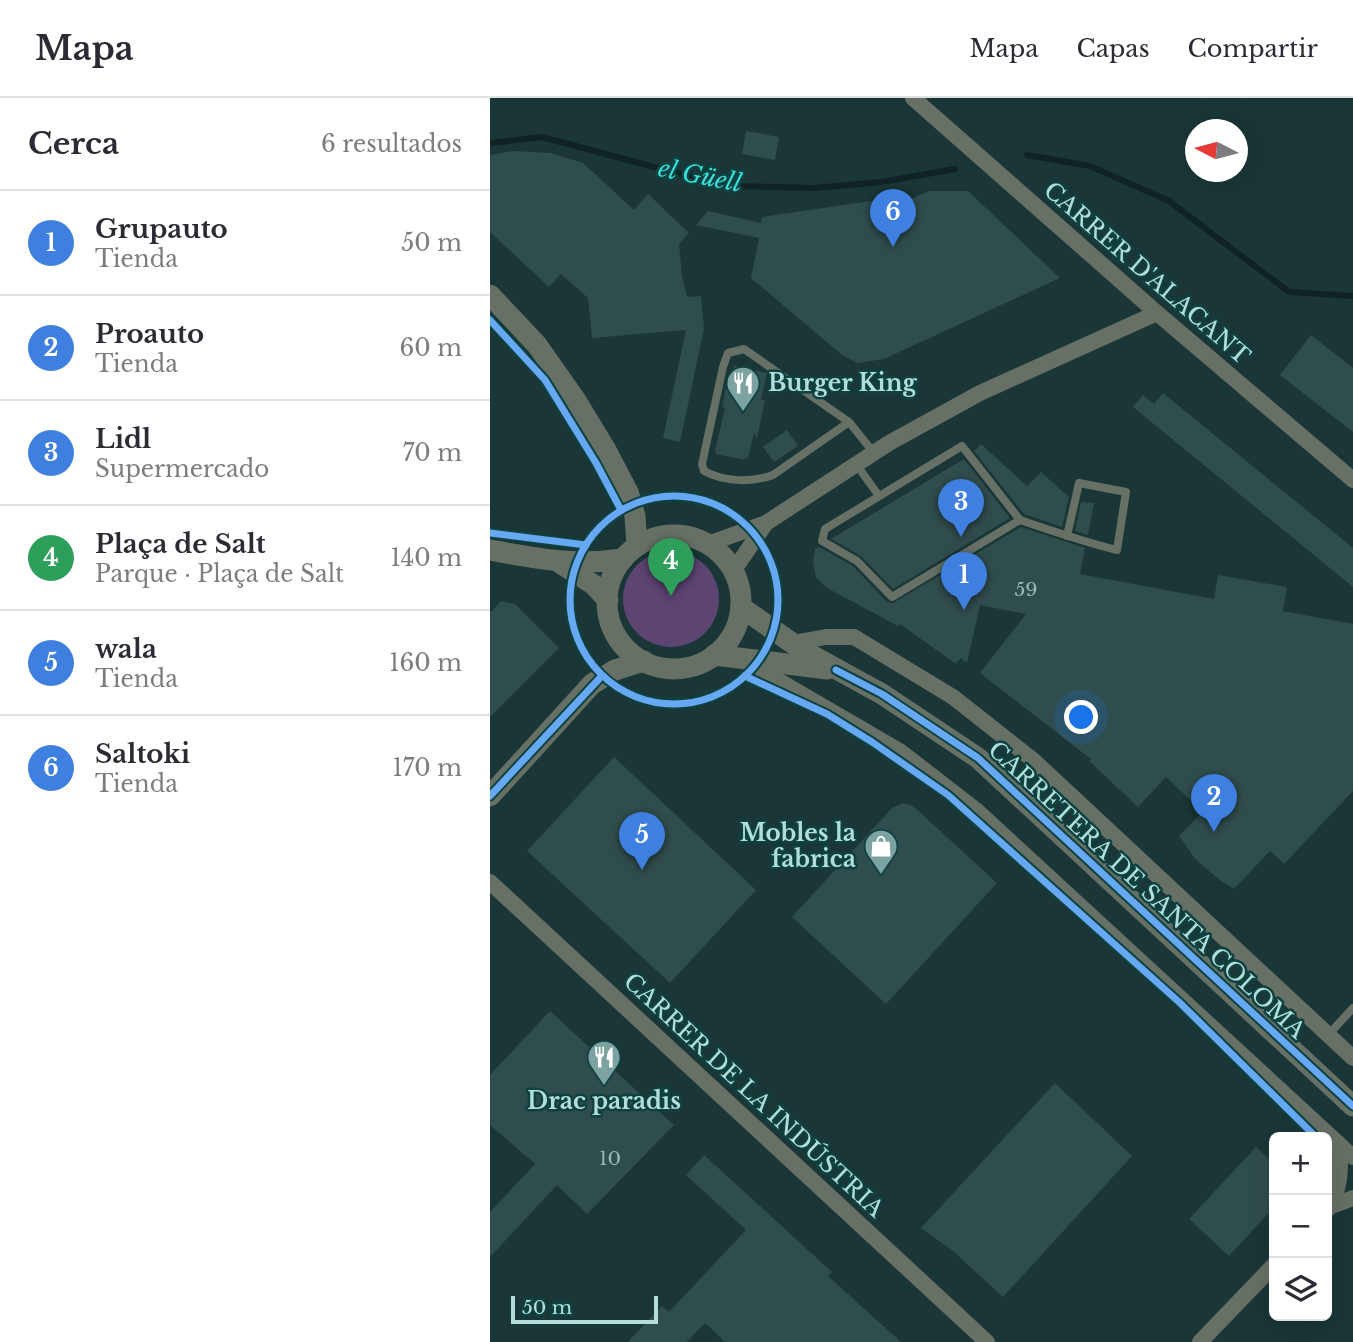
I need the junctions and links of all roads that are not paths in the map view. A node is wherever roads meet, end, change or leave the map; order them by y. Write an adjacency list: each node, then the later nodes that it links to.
1 (913, 98): 3 (street, CARRER D'ALACANT)
2 (490, 295): 8 (street)
3 (1157, 313): 5 (street); 7 (street, CARRER D'ALACANT)
4 (849, 422): 4 (lane); 5 (lane)
5 (874, 453): 6 (street)
6 (856, 464): 9 (lane); 11 (street)
7 (1353, 480)
8 (628, 492): 12 (street); 16 (street)
9 (879, 496): 10 (lane); 10 (lane)
10 (1020, 520): 13 (lane)
11 (766, 523): 14 (street); 18 (street)
12 (666, 535): 14 (street); 16 (street)
13 (1067, 536): 13 (lane)
14 (708, 544): 18 (street)
15 (490, 550): 17 (street)
16 (630, 553): 17 (street); 19 (street)
17 (560, 563): 19 (street)
18 (734, 570): 20 (street)
19 (607, 600): 21 (street)
20 (741, 607): 22 (street, CARRETERA DE SANTA COLOMA); 23 (street)
21 (614, 630): 25 (street); 27 (street)
22 (793, 643): 26 (street, CARRETERA DE SANTA COLOMA); 31 (street, CARRETERA DE SANTA COLOMA)
23 (715, 655): 24 (street, CARRETERA DE SANTA COLOMA); 25 (street)
24 (743, 657): 26 (street, CARRETERA DE SANTA COLOMA); 34 (street, CARRETERA DE SANTA COLOMA)
25 (644, 661): 27 (street)
26 (836, 670): 33 (street, CARRETERA DE SANTA COLOMA)
27 (599, 679): 28 (street)
28 (490, 796)
29 (490, 882): 40 (street, CARRER DE LA INDÚSTRIA)
30 (1353, 1008): 31 (lane)
31 (1328, 1035): 32 (street, CARRETERA DE SANTA COLOMA)
32 (1353, 1058)
33 (1353, 1107)
34 (1338, 1143): 35 (street, CARRETERA DE SANTA COLOMA); 37 (street)
35 (1353, 1157)
36 (1353, 1198): 38 (street)
37 (1332, 1200)
38 (1332, 1207)
39 (1269, 1270): 41 (street)
40 (987, 1342)
41 (1200, 1342)

